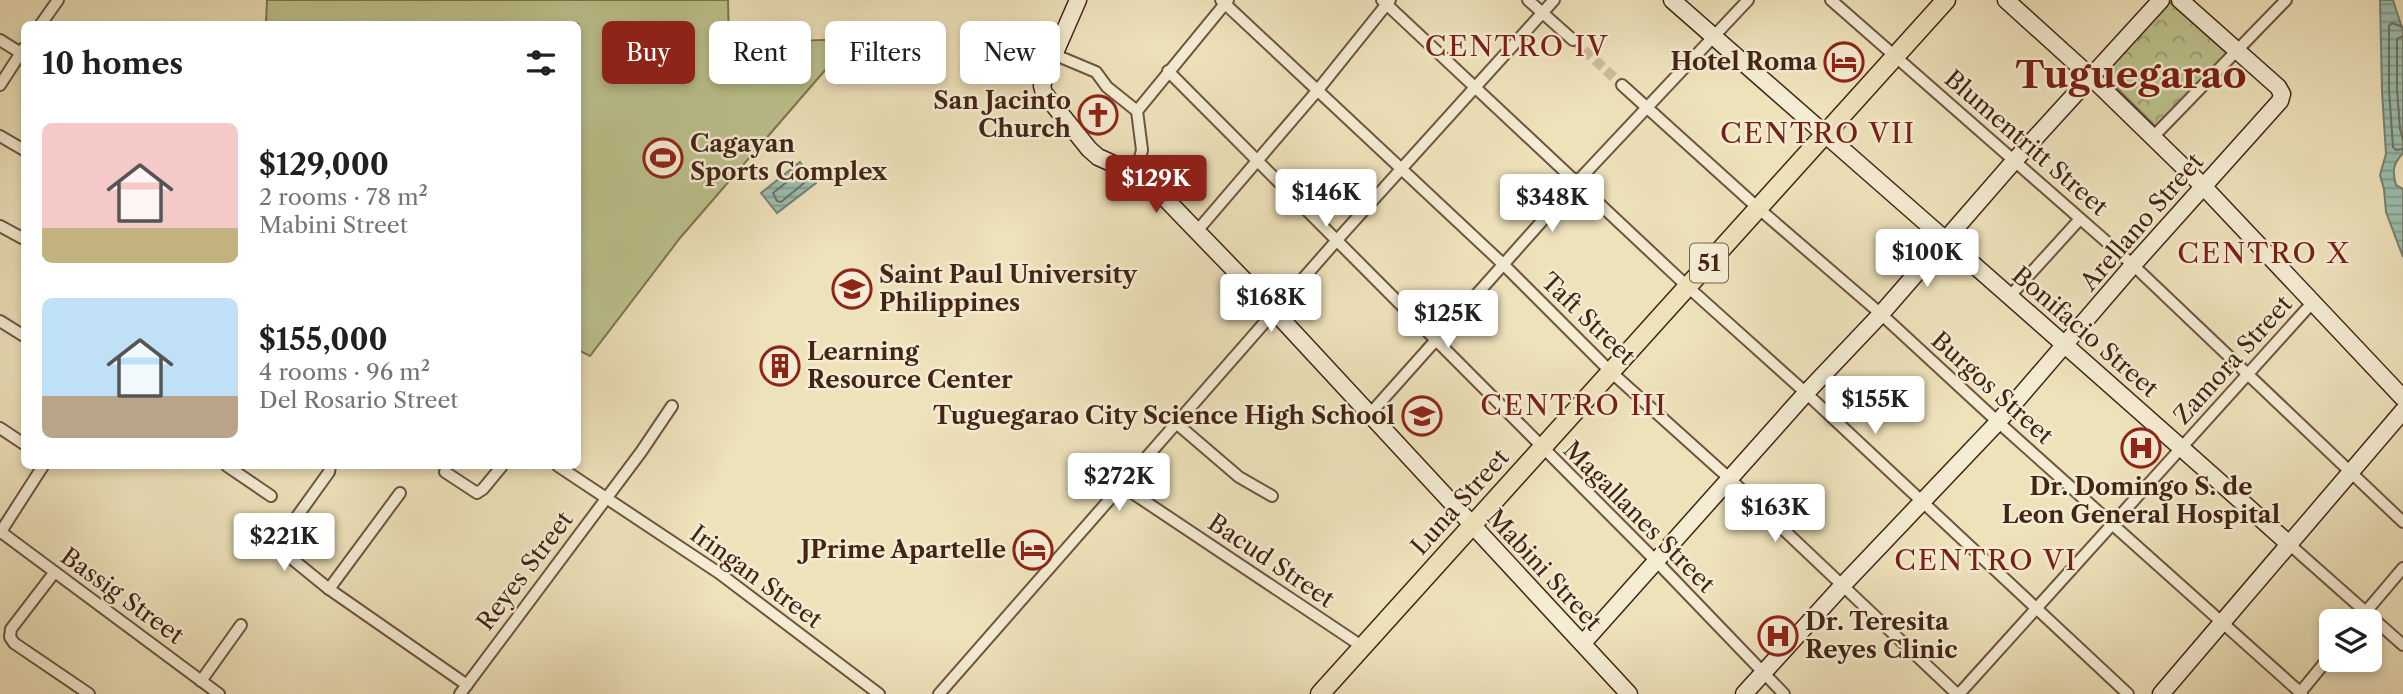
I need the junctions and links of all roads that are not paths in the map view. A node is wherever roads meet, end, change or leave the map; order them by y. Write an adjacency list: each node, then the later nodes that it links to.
1 (58, 0): 16 (street)
2 (1078, 0): 18 (street)
3 (1528, 0): 15 (street)
4 (1554, 0): 15 (street)
5 (1672, 0): 17 (street, Bonifacio Street)
6 (1748, 0): 17 (street)
7 (1831, 0): 24 (street, Blumentritt Street)
8 (1946, 0): 24 (main road, Luna Street / 51)
9 (2006, 0): 27 (street)
10 (2161, 0): 27 (street)
11 (2180, 0): 22 (street)
12 (2286, 0): 22 (street)
13 (1225, 1): 26 (street); 32 (street, Taft Street)
14 (1386, 1): 31 (street); 32 (street)
15 (1542, 13): 20 (street); 31 (street)
16 (43, 21)
17 (1714, 37): 33 (street); 35 (street, Bonifacio Street)
18 (1060, 39)
19 (0, 40): 21 (street)
20 (1573, 40)
21 (21, 51)
22 (2238, 51): 37 (street); 44 (street, Arellano Street)
23 (21, 55): 29 (street)
24 (1894, 56): 35 (main road, Luna Street / 51); 39 (street, Blumentritt Street)
25 (1060, 57): 34 (street)
26 (1168, 71): 34 (street); 40 (street, Magallanes Street)
27 (2091, 77): 37 (street); 39 (street)
28 (1043, 84): 42 (street, Mabini Street)
29 (0, 85)
30 (1622, 85): 33 (street, Burgos Street)
31 (1475, 87): 41 (street); 43 (street)
32 (1318, 91): 40 (street); 41 (street, Taft Street)
33 (1648, 108): 43 (street); 45 (street, Burgos Street)
34 (1137, 111): 42 (street)
35 (1824, 135): 45 (main road, Luna Street / 51); 50 (street, Bonifacio Street)
36 (0, 136): 38 (street)
37 (2153, 137): 44 (street)
38 (21, 148)
39 (2015, 160): 46 (street, Blumentritt Street); 50 (street)
40 (1257, 162): 48 (street); 51 (street, Magallanes Street)
41 (1401, 169): 51 (street); 52 (street, Taft Street)
42 (1136, 174): 48 (street, Mabini Street)
43 (1576, 183): 52 (street); 54 (street)
44 (2203, 186): 53 (street, Arellano Street); 56 (street)
45 (1758, 208): 54 (main road, Luna Street / 51); 58 (street, Burgos Street)
46 (2080, 219): 53 (street, Blumentritt Street); 55 (street)
47 (0, 226): 49 (street)
48 (1197, 231): 57 (street, Mabini Street)
49 (21, 237)
50 (1945, 239): 55 (street, Bonifacio Street); 58 (street)
51 (1337, 240): 57 (street); 61 (street, Magallanes Street)
52 (1504, 265): 61 (street); 63 (street, Taft Street)
53 (2133, 265): 62 (street, Arellano Street); 64 (street, Blumentritt Street)
54 (1688, 287): 63 (main road, Luna Street / 51); 65 (street)
55 (2010, 296): 62 (street, Bonifacio Street)
56 (2312, 303): 64 (street, Zamora Street); 66 (street)
57 (1275, 312): 69 (street, Mabini Street); 71 (street)
58 (1881, 314): 65 (street); 70 (street, Burgos Street)
59 (0, 321): 60 (street)
60 (21, 334)
61 (1436, 340): 69 (street); 75 (street, Magallanes Street)
62 (2066, 344): 70 (street, Arellano Street); 74 (street, Bonifacio Street)
63 (1611, 372): 75 (main road, Luna Street / 51); 83 (street, Taft Street)
64 (2247, 373): 74 (street, Zamora Street); 82 (street, Blumentritt Street)
65 (1806, 393): 83 (street); 89 (street)
66 (2403, 398)
67 (672, 406): 87 (street, Reyes Street)
68 (2403, 411): 82 (street)
69 (1369, 415): 92 (street, Mabini Street)
70 (1997, 422): 89 (street, Arellano Street); 91 (street, Burgos Street)
71 (1176, 423): 84 (street); 88 (street)
72 (0, 428): 73 (street)
73 (21, 442)
74 (2182, 447): 91 (street, Zamora Street); 94 (street, Bonifacio Street)
75 (1541, 448): 92 (main road, Luna Street / 51); 95 (street, Magallanes Street)
76 (41, 469): 93 (street)
77 (231, 469): 86 (street)
78 (330, 469): 99 (street)
79 (500, 469): 81 (street)
80 (563, 469): 87 (street, Iringan Street)
81 (445, 472)
82 (2351, 473): 90 (street, Blumentritt Street); 94 (street)
83 (1730, 479): 95 (street); 98 (street, Taft Street)
84 (1122, 486): 108 (street, Bacud Street); 117 (street)
85 (400, 493): 99 (street)
86 (271, 496)
87 (607, 496): 112 (street, Reyes Street); 116 (street, Iringan Street)
88 (1272, 496)
89 (1923, 503): 98 (street, Arellano Street); 100 (street)
90 (2403, 522)
91 (2112, 524): 100 (street, Zamora Street); 103 (street, Burgos Street)
92 (1471, 526): 106 (street, Mabini Street); 108 (main road, Luna Street / 51)
93 (0, 532): 97 (street, Bassig Street)
94 (2289, 544): 101 (street, Bonifacio Street); 103 (street)
95 (1656, 561): 106 (street); 110 (street, Magallanes Street)
96 (2403, 568): 102 (street)
97 (54, 573): 111 (street, Bassig Street); 114 (street)
98 (1842, 586): 110 (street, Arellano Street); 122 (street, Taft Street)
99 (329, 589): 112 (street)
100 (2035, 608): 122 (street, Zamora Street); 123 (street)
101 (2354, 609)
102 (2369, 609)
103 (2222, 623): 113 (street, Burgos Street); 124 (street)
104 (241, 625): 111 (street)
105 (2382, 631): 107 (street, Bonifacio Street)
106 (1583, 643): 119 (street, Mabini Street)
107 (2403, 646)
108 (1363, 647): 118 (main road, Luna Street / 51)
109 (2319, 669): 113 (street)
110 (1762, 673): 120 (street, Arellano Street); 121 (street, Magallanes Street)
111 (201, 681): 115 (street, Bassig Street)
112 (463, 689)
113 (2300, 693)
114 (89, 694)
115 (219, 694)
116 (879, 694)
117 (939, 694)
118 (1320, 694)
119 (1629, 694)
120 (1744, 694)
121 (1784, 694)
122 (1958, 694)
123 (2128, 694)
124 (2161, 694)

